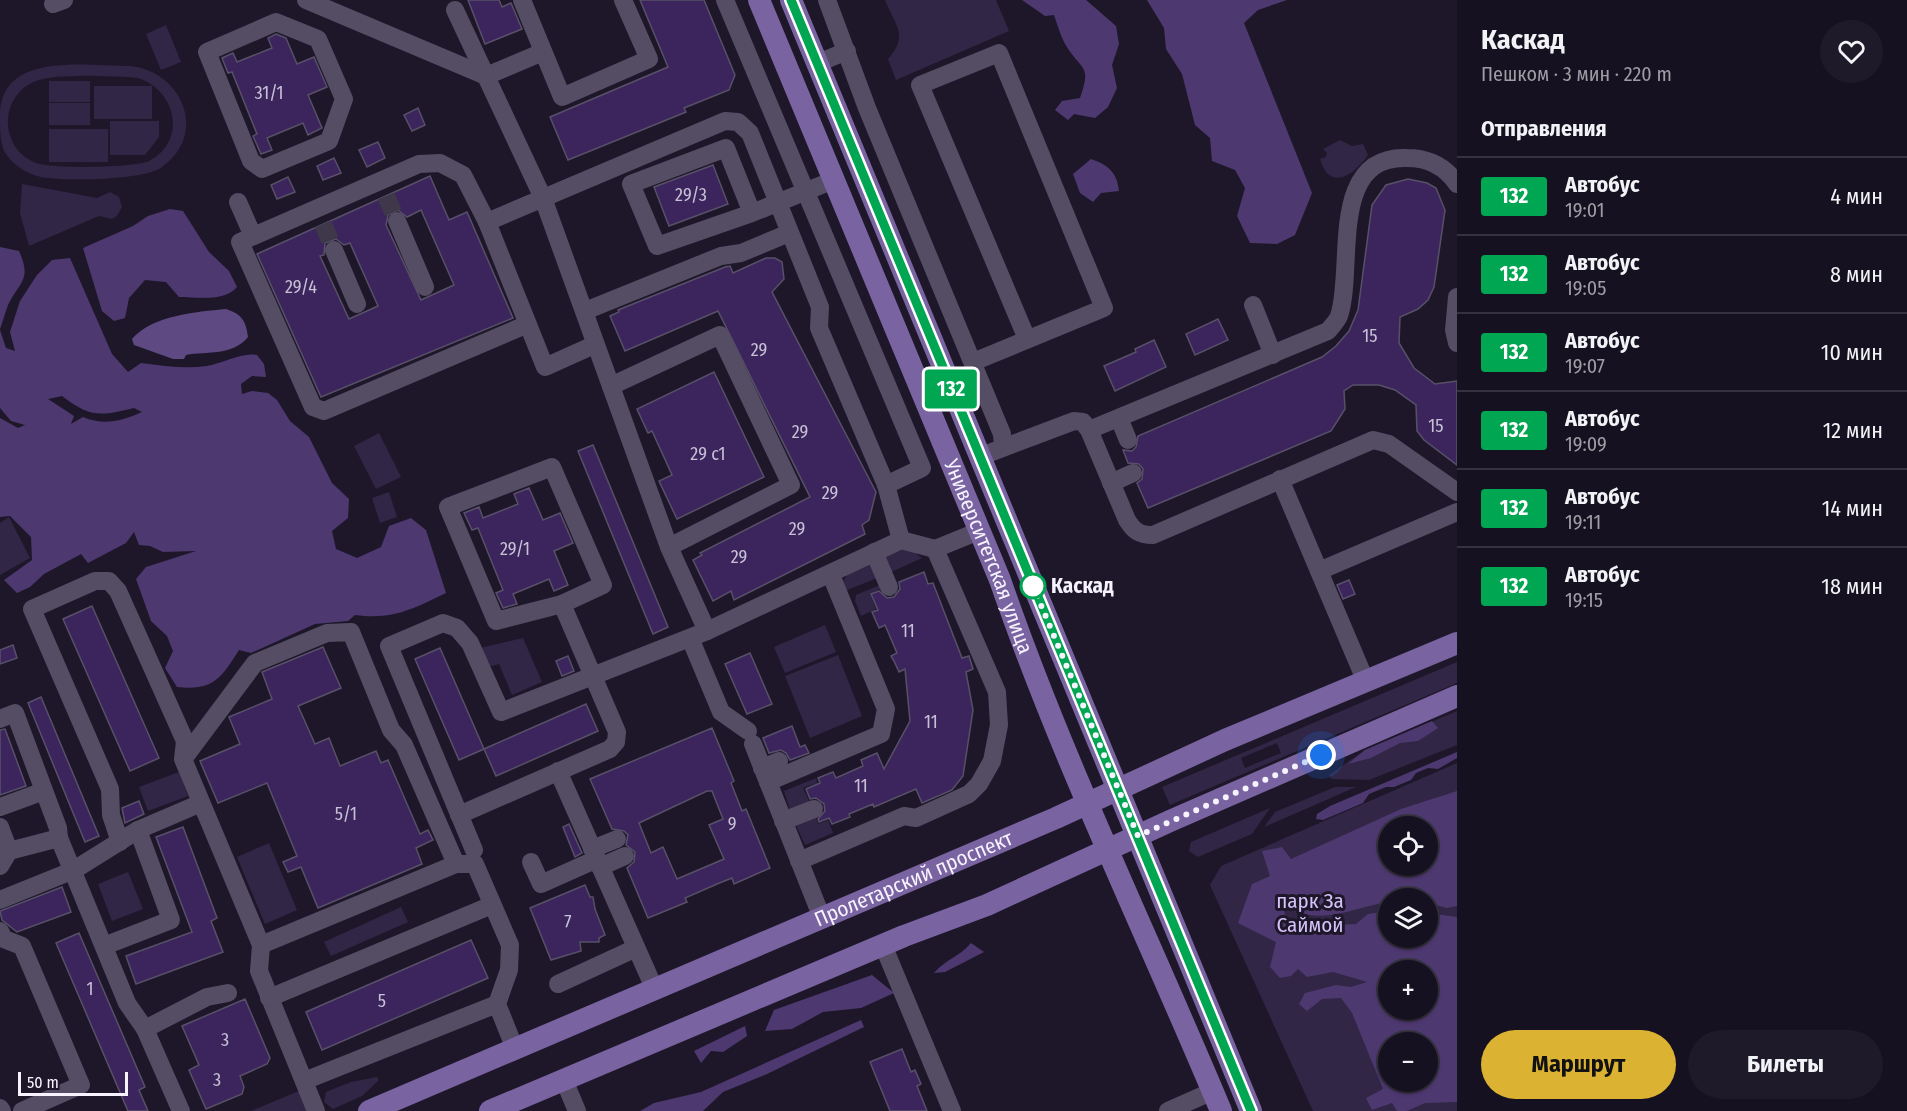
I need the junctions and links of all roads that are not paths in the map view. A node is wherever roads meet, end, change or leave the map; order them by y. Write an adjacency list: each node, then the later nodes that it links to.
1 (522, 0): 11 (street)
2 (623, 0): 11 (street)
3 (725, 0): 16 (street)
4 (759, 0): 14 (main road, Университетская улица)
5 (791, 0): 12 (main road, Университетская улица)
6 (827, 0): 10 (street)
7 (314, 3): 9 (street); 13 (street)
8 (455, 10): 13 (street)
9 (309, 35): 9 (street)
10 (847, 51): 12 (street); 36 (street)
11 (543, 52): 13 (street)
12 (818, 63): 42 (main road, Университетская улица)
13 (486, 76): 17 (street)
14 (834, 180): 16 (street); 49 (main road, Университетская улица)
15 (1457, 184): 35 (street)
16 (805, 192): 19 (street); 46 (street)
17 (543, 198): 19 (street); 22 (street); 30 (street)
18 (238, 202): 24 (street)
19 (777, 203): 20 (street); 23 (street)
20 (752, 213): 20 (street)
21 (397, 221): 26 (street)
22 (487, 222): 24 (street); 31 (street)
23 (789, 233): 30 (street); 46 (street)
24 (253, 236): 31 (street)
25 (334, 250): 28 (street)
26 (425, 287)
27 (1457, 297): 33 (street)
28 (357, 304)
29 (1253, 305): 35 (street)
30 (585, 311): 34 (street)
31 (528, 324): 34 (street)
32 (1027, 339): 32 (street); 36 (street)
33 (1457, 343)
34 (594, 345): 37 (street)
35 (1273, 355): 38 (street)
36 (973, 362): 41 (street)
37 (611, 386): 51 (street); 51 (street)
38 (1119, 418): 39 (street); 40 (street)
39 (1089, 430): 41 (street); 45 (street)
40 (1128, 440)
41 (1003, 447): 42 (street)
42 (979, 457): 68 (main road, Университетская улица)
43 (1133, 473): 45 (street)
44 (1280, 479): 45 (street); 47 (street); 54 (street)
45 (1112, 483)
46 (886, 485): 50 (street)
47 (1457, 492)
48 (1457, 512): 54 (street)
49 (980, 531): 52 (street); 70 (main road, Университетская улица)
50 (902, 540): 52 (street); 53 (street)
51 (669, 547): 58 (street)
52 (936, 549): 86 (street)
53 (874, 552): 55 (street); 56 (street)
54 (1319, 571): 61 (street)
55 (831, 575): 58 (street); 65 (street)
56 (888, 587)
57 (562, 604): 57 (street); 60 (street)
58 (699, 634): 60 (street); 65 (street)
59 (1457, 643): 61 (main road, Пролетарский проспект)
60 (594, 676): 66 (street); 73 (street)
61 (1366, 682): 68 (main road, Пролетарский проспект)
62 (1457, 696): 77 (main road)
63 (0, 719): 67 (street)
64 (183, 759): 69 (street); 80 (street); 88 (street)
65 (770, 770): 74 (street)
66 (558, 771): 73 (street); 84 (street)
67 (44, 790): 71 (street); 78 (street)
68 (1119, 790): 70 (main road, Пролетарский проспект); 77 (main road, Университетская улица)
69 (201, 803): 76 (street); 94 (street)
70 (1087, 804): 82 (main road, Университетская улица); 92 (main road, Пролетарский проспект)
71 (0, 807)
72 (814, 809): 74 (street)
73 (459, 815): 81 (street)
74 (783, 821): 86 (street)
75 (0, 827): 85 (street)
76 (138, 830): 80 (street); 96 (street)
77 (1138, 836): 82 (main road); 116 (main road, Университетская улица)
78 (59, 837): 85 (street); 89 (street)
79 (617, 839): 84 (street)
80 (120, 842): 89 (street)
81 (474, 850)
82 (1108, 850): 95 (main road); 107 (main road, Университетская улица)
83 (625, 856): 84 (street)
84 (596, 858): 87 (street); 97 (street)
85 (5, 859)
86 (799, 861): 92 (street)
87 (531, 862)
88 (456, 864): 91 (street); 94 (street)
89 (74, 870): 90 (street); 96 (street)
90 (0, 900)
91 (492, 905): 101 (street); 102 (street)
92 (822, 918): 99 (main road, Пролетарский проспект)
93 (0, 931): 108 (street)
94 (261, 945): 101 (street)
95 (883, 945): 105 (main road); 114 (street)
96 (104, 946): 103 (street)
97 (636, 948): 98 (street); 99 (street)
98 (558, 984)
99 (655, 990): 104 (main road, Пролетарский проспект)
100 (228, 993): 103 (street)
101 (269, 998): 106 (street)
102 (497, 1004): 104 (street); 106 (street)
103 (145, 1029): 109 (street)
104 (516, 1049): 111 (main road, Пролетарский проспект)
105 (564, 1080): 112 (main road); 113 (street)
106 (304, 1081): 110 (street)
107 (1217, 1101): 115 (street)
108 (22, 1111)
109 (181, 1111)
110 (316, 1111)
111 (369, 1111)
112 (490, 1111)
113 (577, 1111)
114 (952, 1111)
115 (1168, 1111)
116 (1251, 1111)

